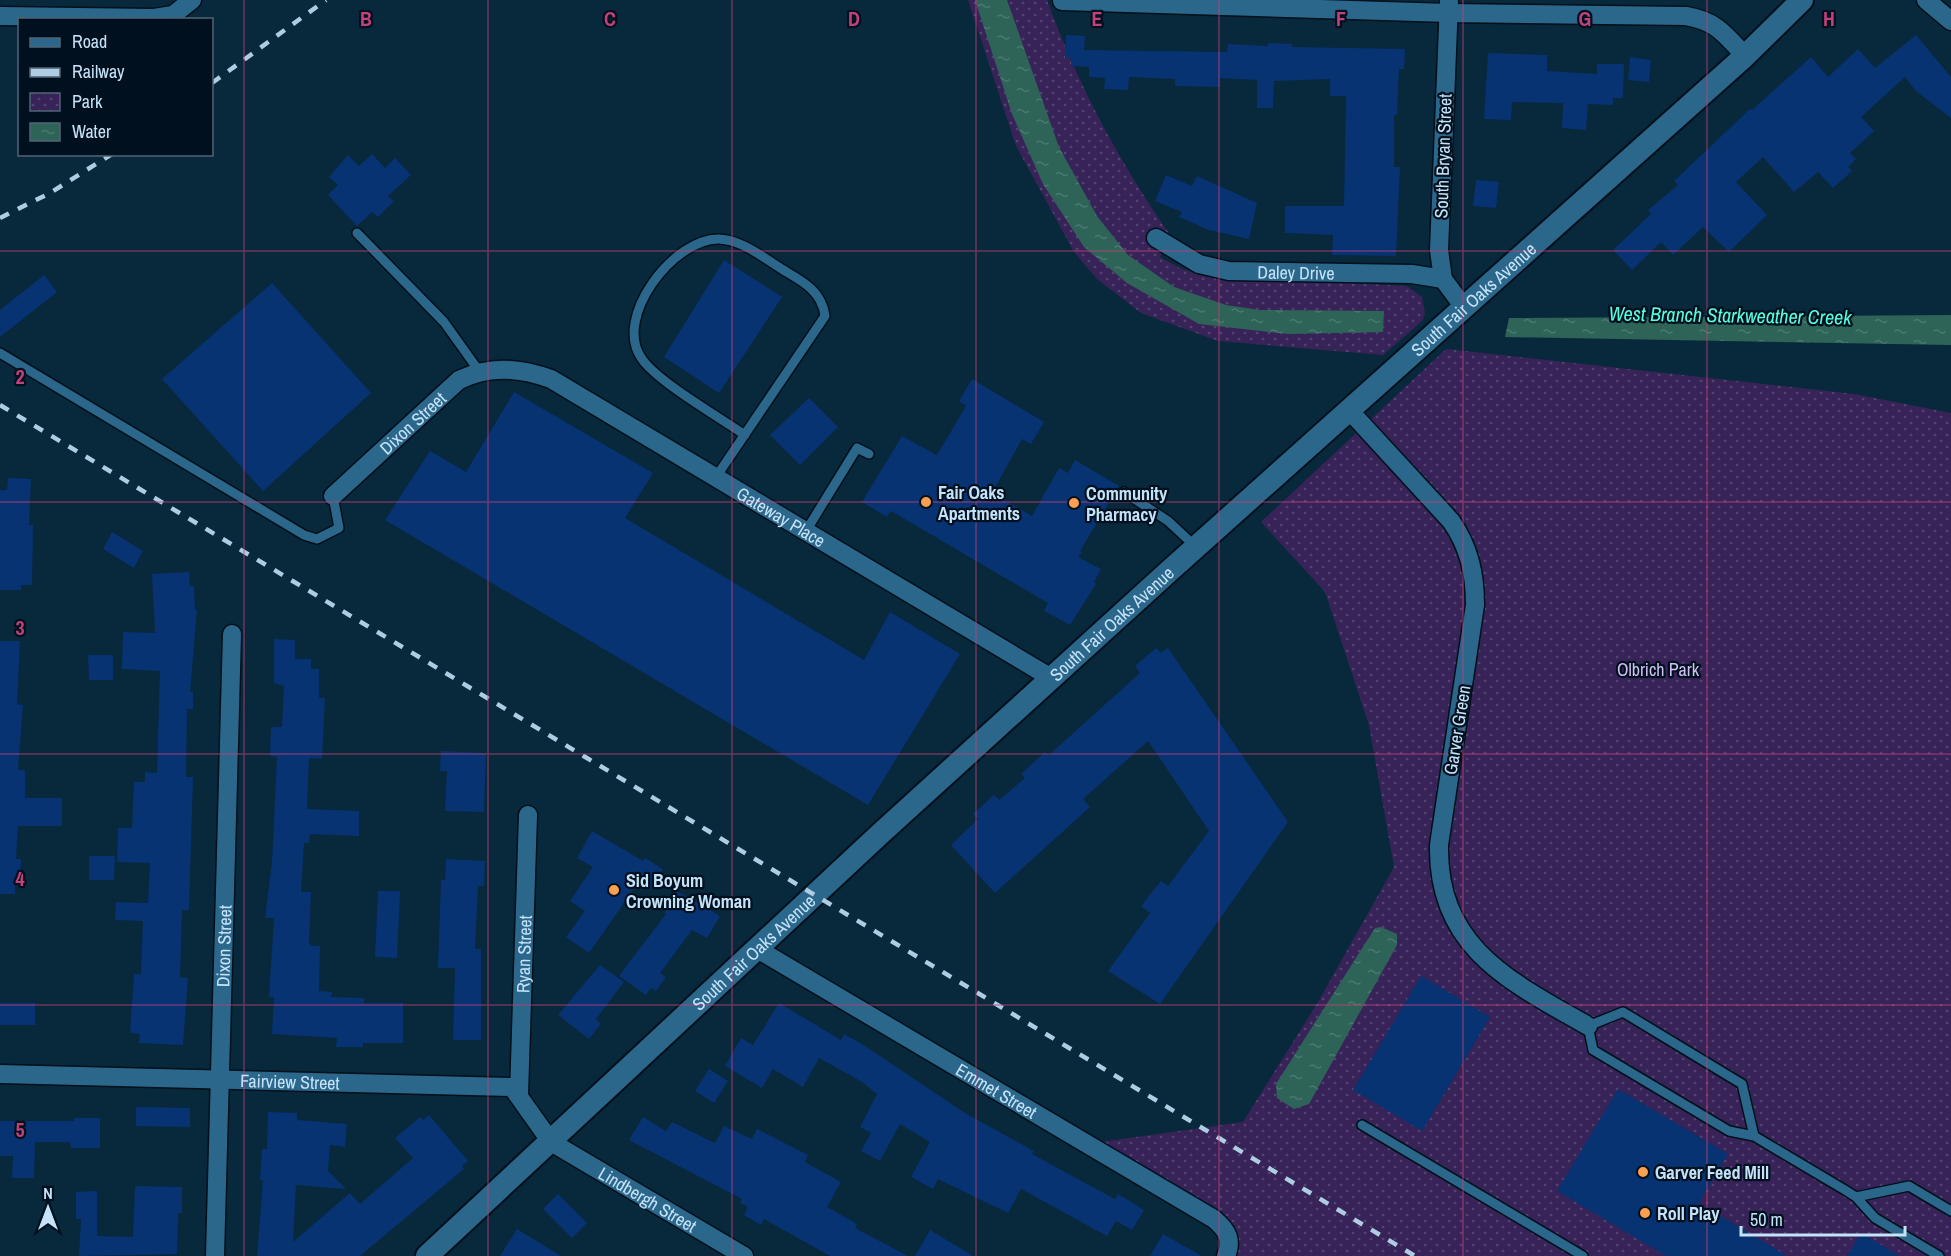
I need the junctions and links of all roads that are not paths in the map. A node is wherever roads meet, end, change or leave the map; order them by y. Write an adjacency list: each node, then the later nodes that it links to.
1 (1802, 0): 8 (street, South Fair Oaks Avenue)
2 (1926, 0): 7 (street)
3 (1062, 1): 5 (street)
4 (190, 2): 6 (street)
5 (1449, 6): 8 (street); 11 (street, South Bryan Street)
6 (0, 16)
7 (1951, 21)
8 (1745, 56): 12 (street, South Fair Oaks Avenue)
9 (357, 233): 15 (lane)
10 (1156, 238): 11 (street, Daley Drive)
11 (1443, 279): 12 (street)
12 (1464, 306): 16 (street, South Fair Oaks Avenue)
13 (0, 353): 21 (lane)
14 (503, 368): 15 (street, Dixon Street); 19 (street, Gateway Place)
15 (479, 371): 21 (street, Dixon Street)
16 (1348, 409): 23 (street, South Fair Oaks Avenue); 28 (street, Garver Green)
17 (745, 435): 17 (lane); 19 (lane)
18 (869, 454): 22 (lane)
19 (716, 477): 22 (street, Gateway Place)
20 (1124, 492): 23 (lane)
21 (333, 496)
22 (806, 531): 25 (street, Gateway Place)
23 (1196, 547): 25 (street, South Fair Oaks Avenue)
24 (232, 634): 30 (street, Dixon Street)
25 (1053, 679): 27 (street, South Fair Oaks Avenue)
26 (528, 815): 31 (street, Ryan Street)
27 (759, 950): 34 (street, South Fair Oaks Avenue); 40 (street, Emmet Street)
28 (1588, 1026): 33 (lane); 33 (lane)
29 (0, 1074): 30 (street, Fairview Street)
30 (220, 1080): 31 (street, Fairview Street); 37 (street, Dixon Street)
31 (519, 1094): 34 (street)
32 (1362, 1125): 41 (lane)
33 (1754, 1136): 35 (lane)
34 (551, 1142): 38 (street, South Fair Oaks Avenue); 39 (street, Lindbergh Street)
35 (1856, 1197): 36 (lane); 42 (lane)
36 (1951, 1211)
37 (215, 1256)
38 (427, 1256)
39 (744, 1256)
40 (1226, 1256)
41 (1583, 1256)
42 (1939, 1256)

